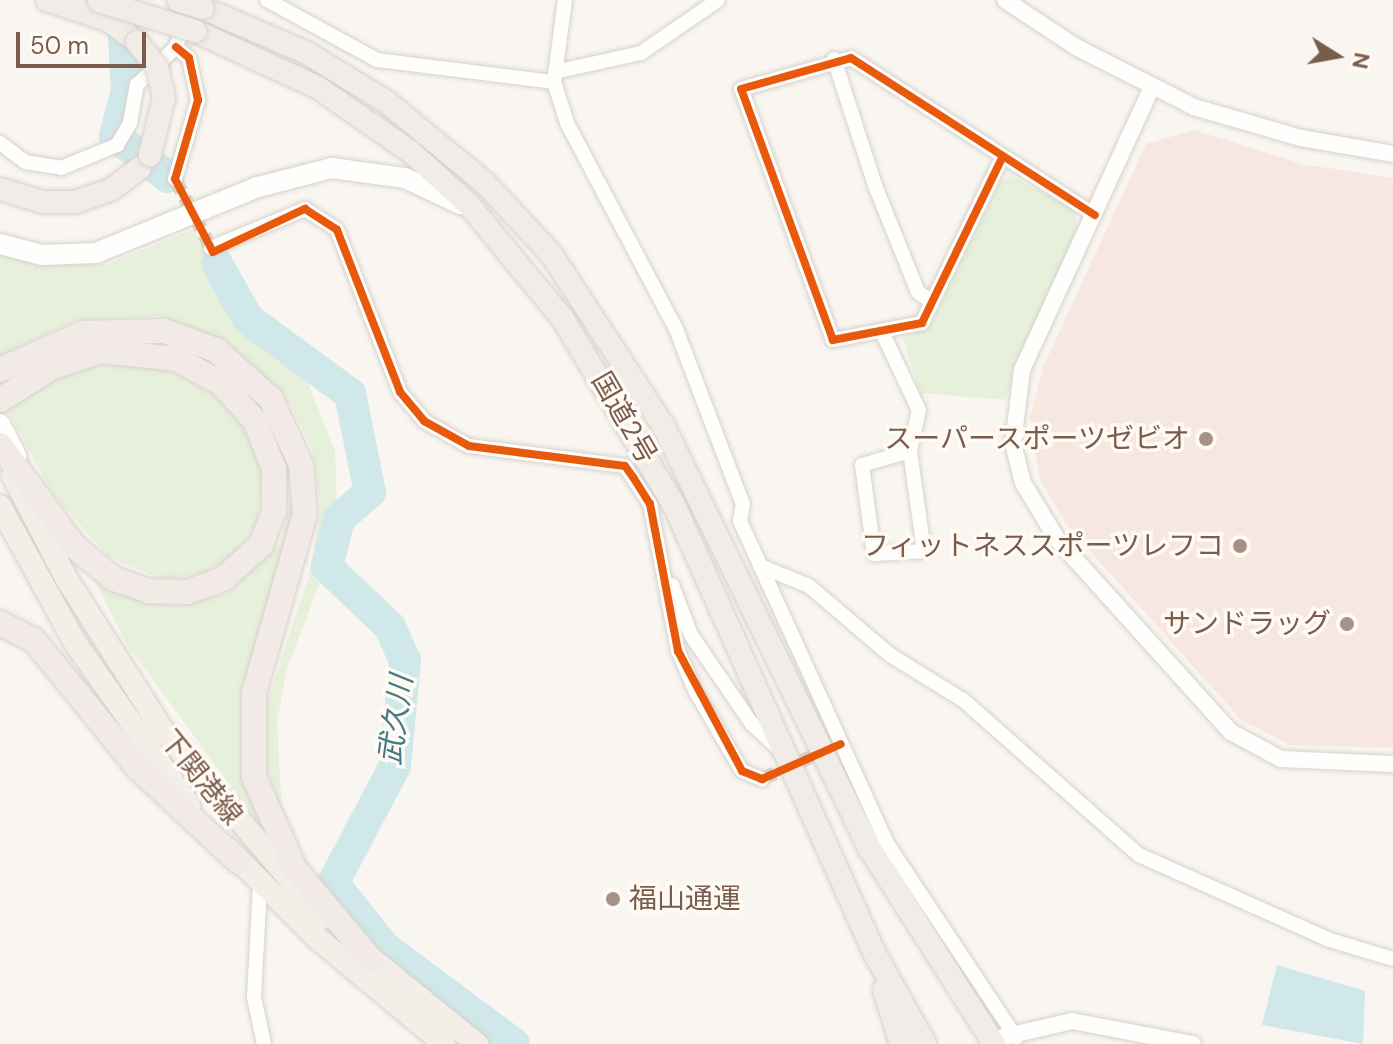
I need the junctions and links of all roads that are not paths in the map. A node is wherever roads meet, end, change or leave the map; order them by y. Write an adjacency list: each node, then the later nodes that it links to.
1 (47, 0): 8 (highway, 国道2号)
2 (178, 0): 7 (highway, 国道2号, bridge)
3 (267, 0): 11 (street)
4 (565, 0): 11 (street)
5 (718, 0): 11 (street)
6 (1005, 0): 12 (street)
7 (198, 4): 9 (street); 44 (highway, 国道2号)
8 (101, 7): 17 (highway, bridge); 19 (highway, 国道2号, bridge)
9 (176, 47): 13 (street); 16 (street)
10 (834, 59): 15 (street); 22 (street); 23 (street)
11 (556, 76): 32 (street)
12 (1152, 87): 14 (street); 18 (street)
13 (0, 143)
14 (1393, 154)
15 (1001, 160): 18 (street); 22 (street)
16 (175, 179)
17 (0, 189)
18 (1095, 215): 36 (street)
19 (497, 235): 20 (main road); 35 (highway, 国道2号)
20 (0, 244)
21 (211, 248): 31 (street)
22 (932, 302): 23 (street)
23 (883, 334): 28 (street)
24 (13, 371): 25 (highway); 29 (highway); 42 (highway)
25 (0, 400)
26 (0, 424): 29 (main road)
27 (0, 448): 29 (highway); 33 (main road, 下関港線)
28 (910, 451): 28 (street)
29 (33, 491): 33 (main road)
30 (0, 506): 38 (main road, 下関港線)
31 (665, 566): 35 (street); 37 (street)
32 (760, 566): 41 (street); 43 (street)
33 (66, 578): 42 (main road, 下関港線)
34 (0, 623): 38 (highway)
35 (789, 757): 40 (highway, 国道2号)
36 (1393, 764)
37 (762, 779)
38 (239, 862): 39 (main road, 下関港線)
39 (260, 886): 45 (street); 46 (main road, 下関港線)
40 (875, 954): 48 (highway); 49 (highway, 国道2号)
41 (1393, 959)
42 (372, 961): 47 (main road, 下関港線)
43 (1015, 1041): 44 (street); 50 (street)
44 (990, 1043)
45 (264, 1044)
46 (444, 1044)
47 (477, 1044)
48 (901, 1044)
49 (925, 1044)
50 (1193, 1044)

